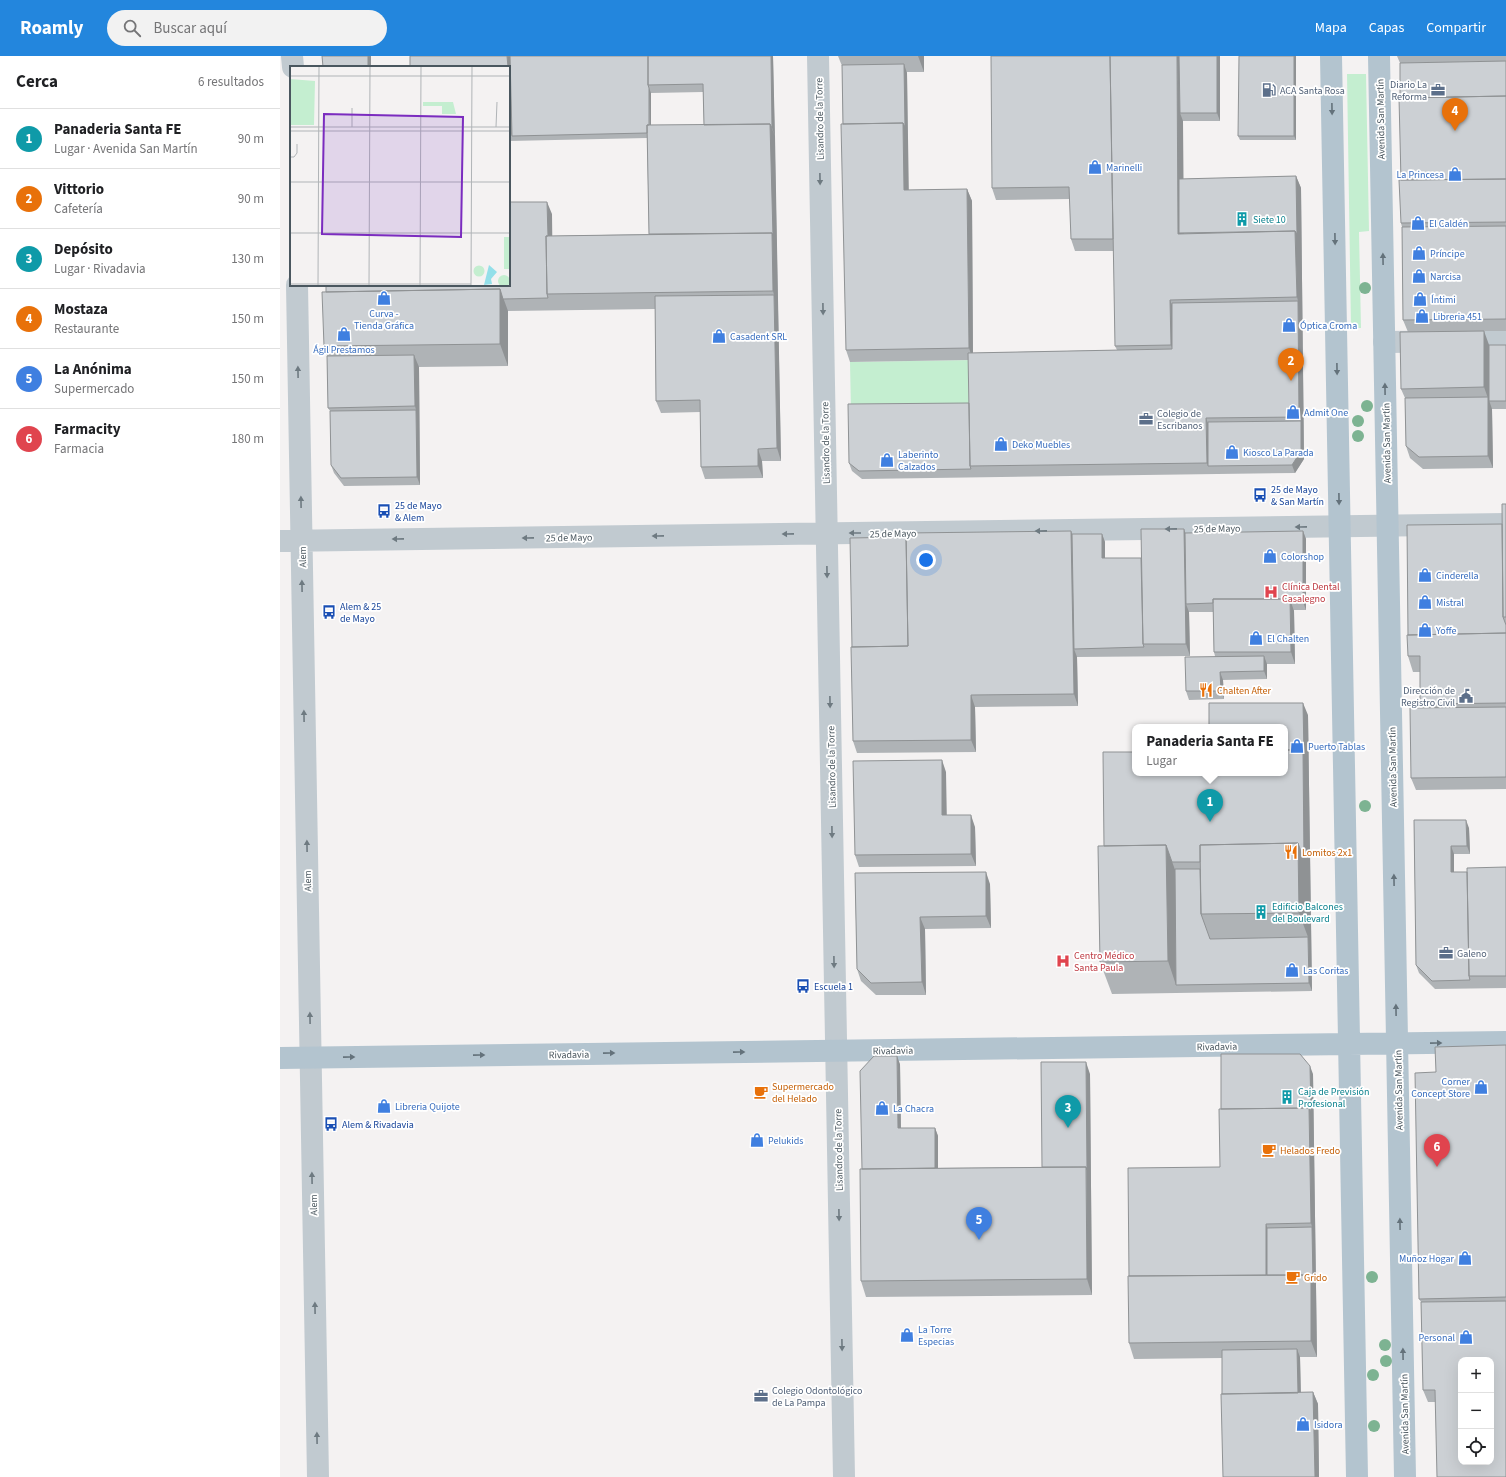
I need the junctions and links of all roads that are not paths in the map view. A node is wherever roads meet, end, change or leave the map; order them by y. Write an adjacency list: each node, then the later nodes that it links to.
1 (292, 56): 5 (street)
2 (818, 56): 12 (street, Lisandro de la Torre, one-way to 12)
3 (1331, 56): 10 (main road, one-way to 10)
4 (1379, 56): 8 (main road, Avenida San Martín, one-way to 4)
5 (293, 66)
6 (297, 286): 13 (street, Alem, one-way to 6)
7 (1506, 341): 8 (street)
8 (1384, 342): 11 (main road, Avenida San Martín, one-way to 8)
9 (1506, 524): 11 (street, 25 de Mayo)
10 (1340, 526): 11 (street, 25 de Mayo); 12 (street, 25 de Mayo, one-way to 12); 17 (main road)
11 (1387, 526): 16 (main road, Avenida San Martín, one-way to 11)
12 (827, 533): 13 (street, 25 de Mayo, one-way to 13); 18 (street, Lisandro de la Torre, one-way to 18)
13 (301, 540): 14 (street, 25 de Mayo); 19 (street, Alem, one-way to 13)
14 (280, 541)
15 (1506, 1042): 16 (main road, Rivadavia, one-way to 15)
16 (1397, 1043): 17 (main road, Rivadavia); 24 (main road, Avenida San Martín, one-way to 16)
17 (1349, 1044): 18 (main road, Rivadavia); 23 (main road)
18 (836, 1050): 19 (main road, Rivadavia, one-way to 18); 22 (street, Lisandro de la Torre, one-way to 22)
19 (310, 1057): 20 (main road, Rivadavia); 21 (street, Alem, one-way to 19)
20 (280, 1058)
21 (318, 1477)
22 (844, 1477)
23 (1357, 1477)
24 (1405, 1477)

